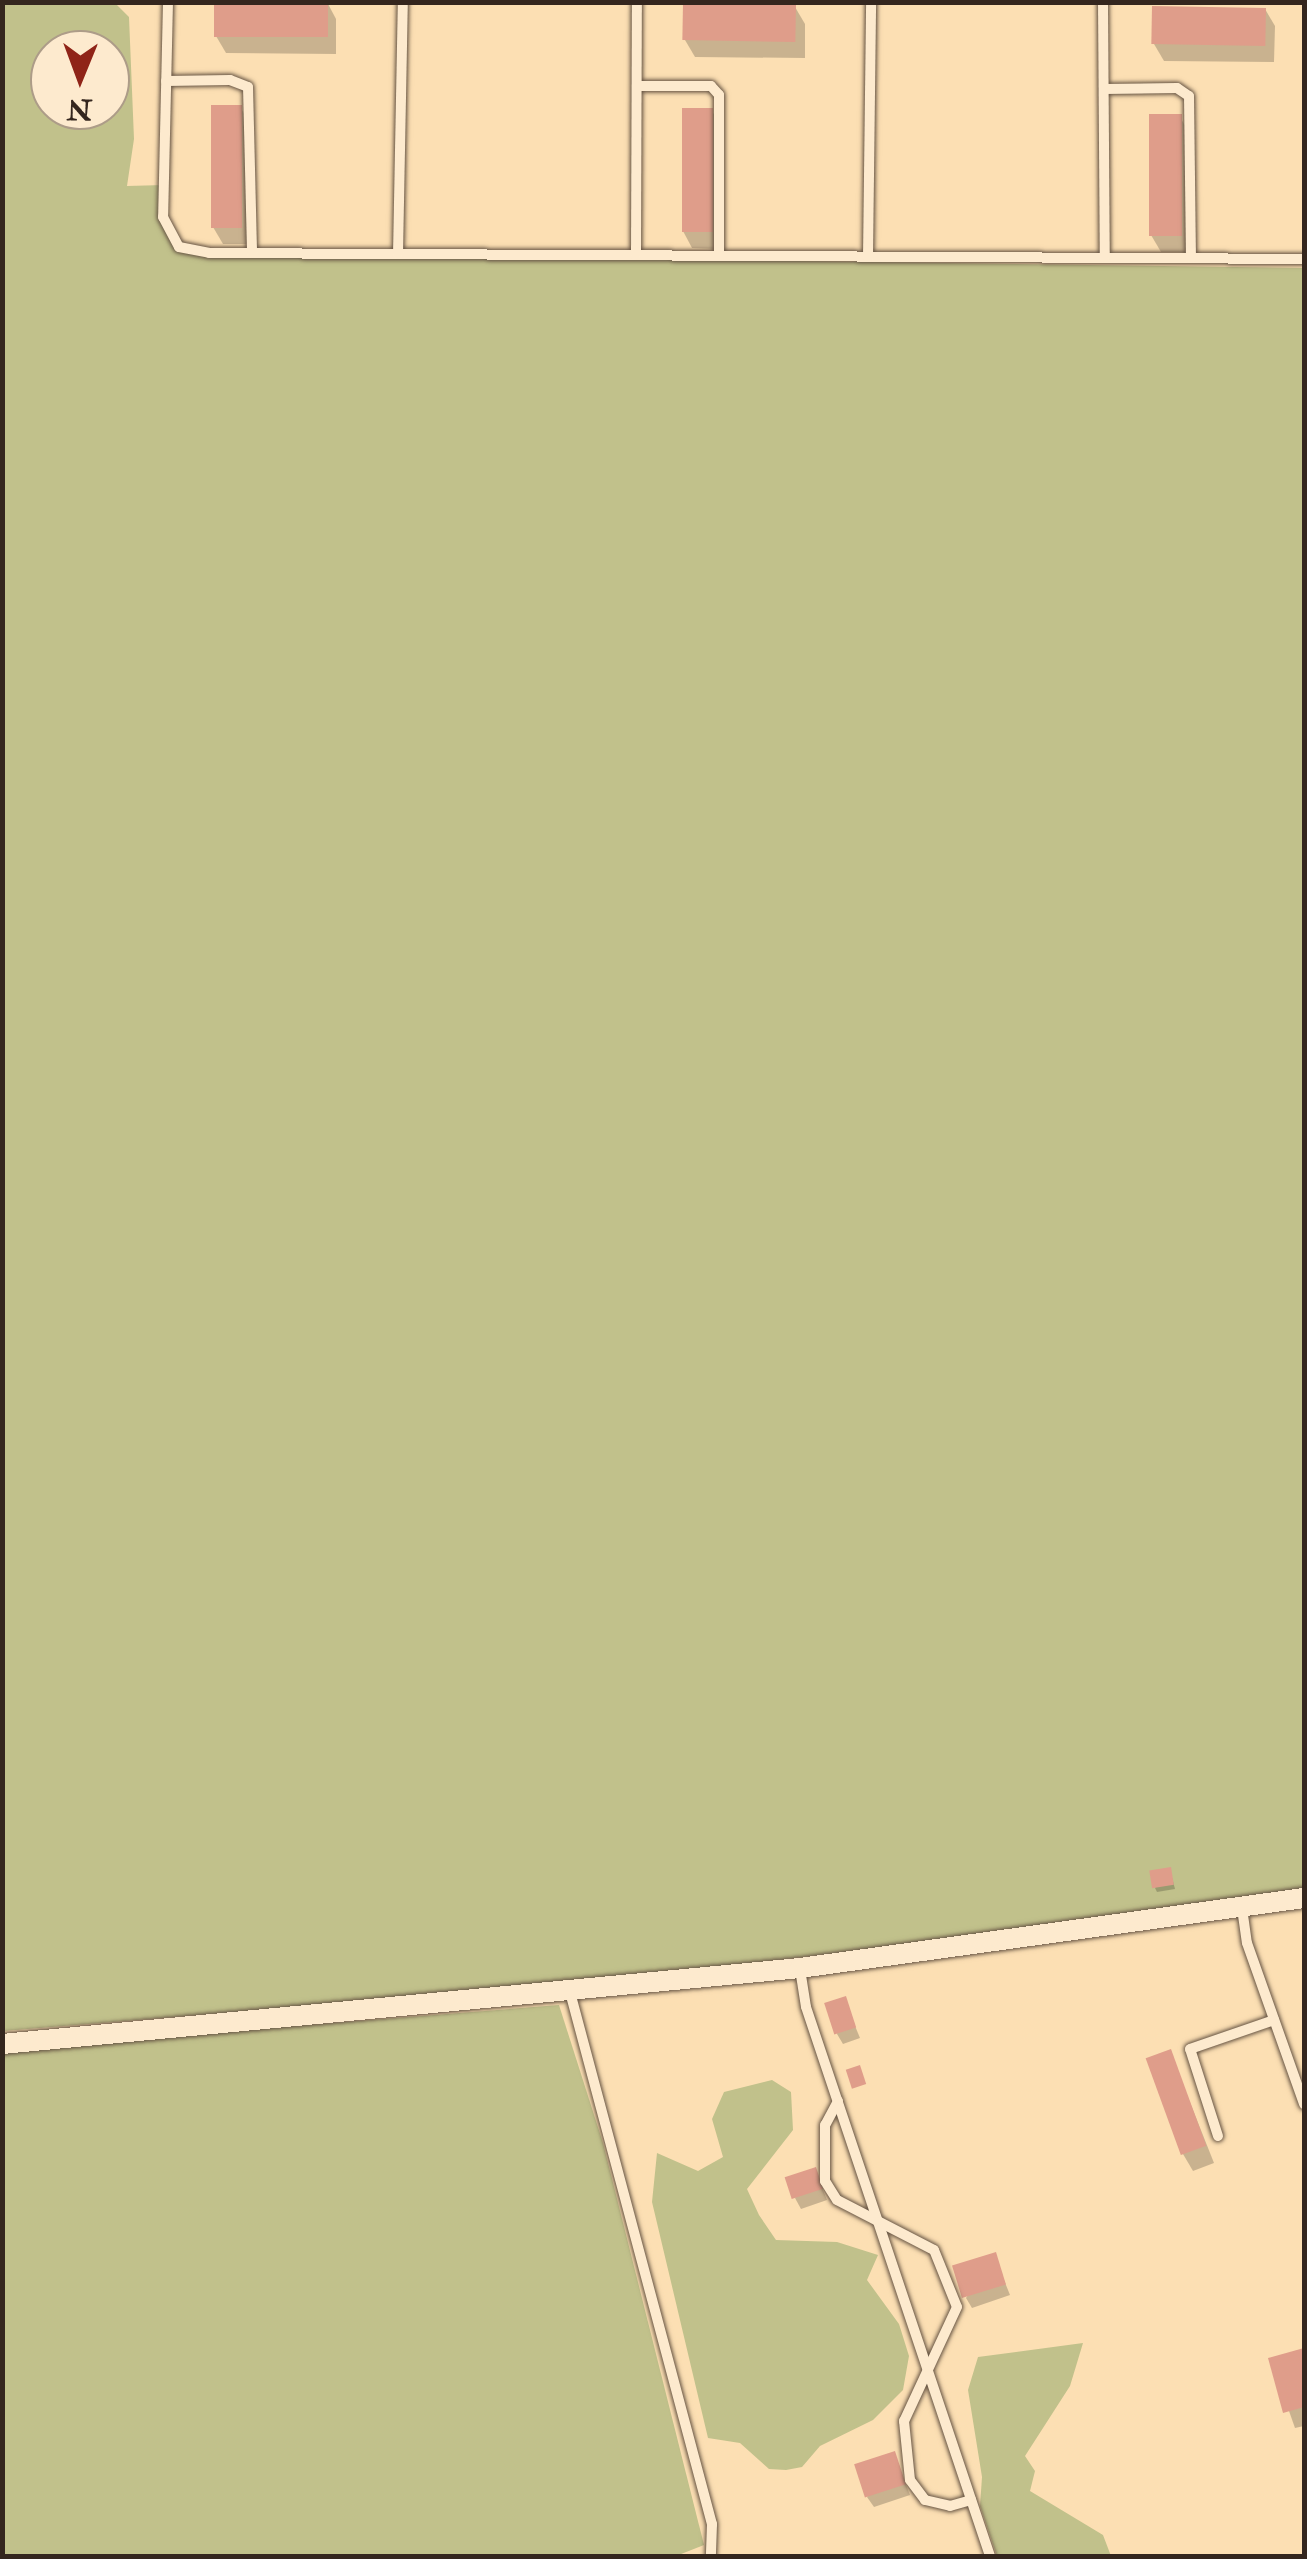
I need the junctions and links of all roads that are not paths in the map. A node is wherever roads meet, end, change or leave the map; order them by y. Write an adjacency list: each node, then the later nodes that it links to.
1 (168, 2): 6 (lane)
2 (403, 2): 10 (lane)
3 (637, 2): 7 (lane)
4 (871, 2): 13 (lane)
5 (1103, 2): 8 (lane)
6 (166, 81): 9 (lane); 9 (lane)
7 (636, 86): 11 (lane); 12 (lane)
8 (1104, 89): 14 (lane); 15 (lane)
9 (252, 253): 10 (lane)
10 (398, 254): 11 (lane)
11 (636, 255): 12 (lane)
12 (719, 256): 13 (lane)
13 (868, 257): 14 (lane)
14 (1105, 258): 15 (lane)
15 (1190, 258): 16 (lane)
16 (1304, 259)
17 (1304, 1898): 18 (street)
18 (1242, 1908): 19 (street); 21 (lane)
19 (800, 1968): 20 (street); 23 (lane)
20 (570, 1992): 22 (street); 29 (lane)
21 (1274, 2020): 24 (lane); 25 (lane)
22 (2, 2044)
23 (838, 2102): 26 (lane); 26 (lane)
24 (1304, 2104)
25 (1218, 2136)
26 (877, 2220): 27 (lane); 27 (lane)
27 (926, 2365): 28 (lane); 28 (lane)
28 (971, 2500): 30 (lane)
29 (711, 2556)
30 (990, 2556)

